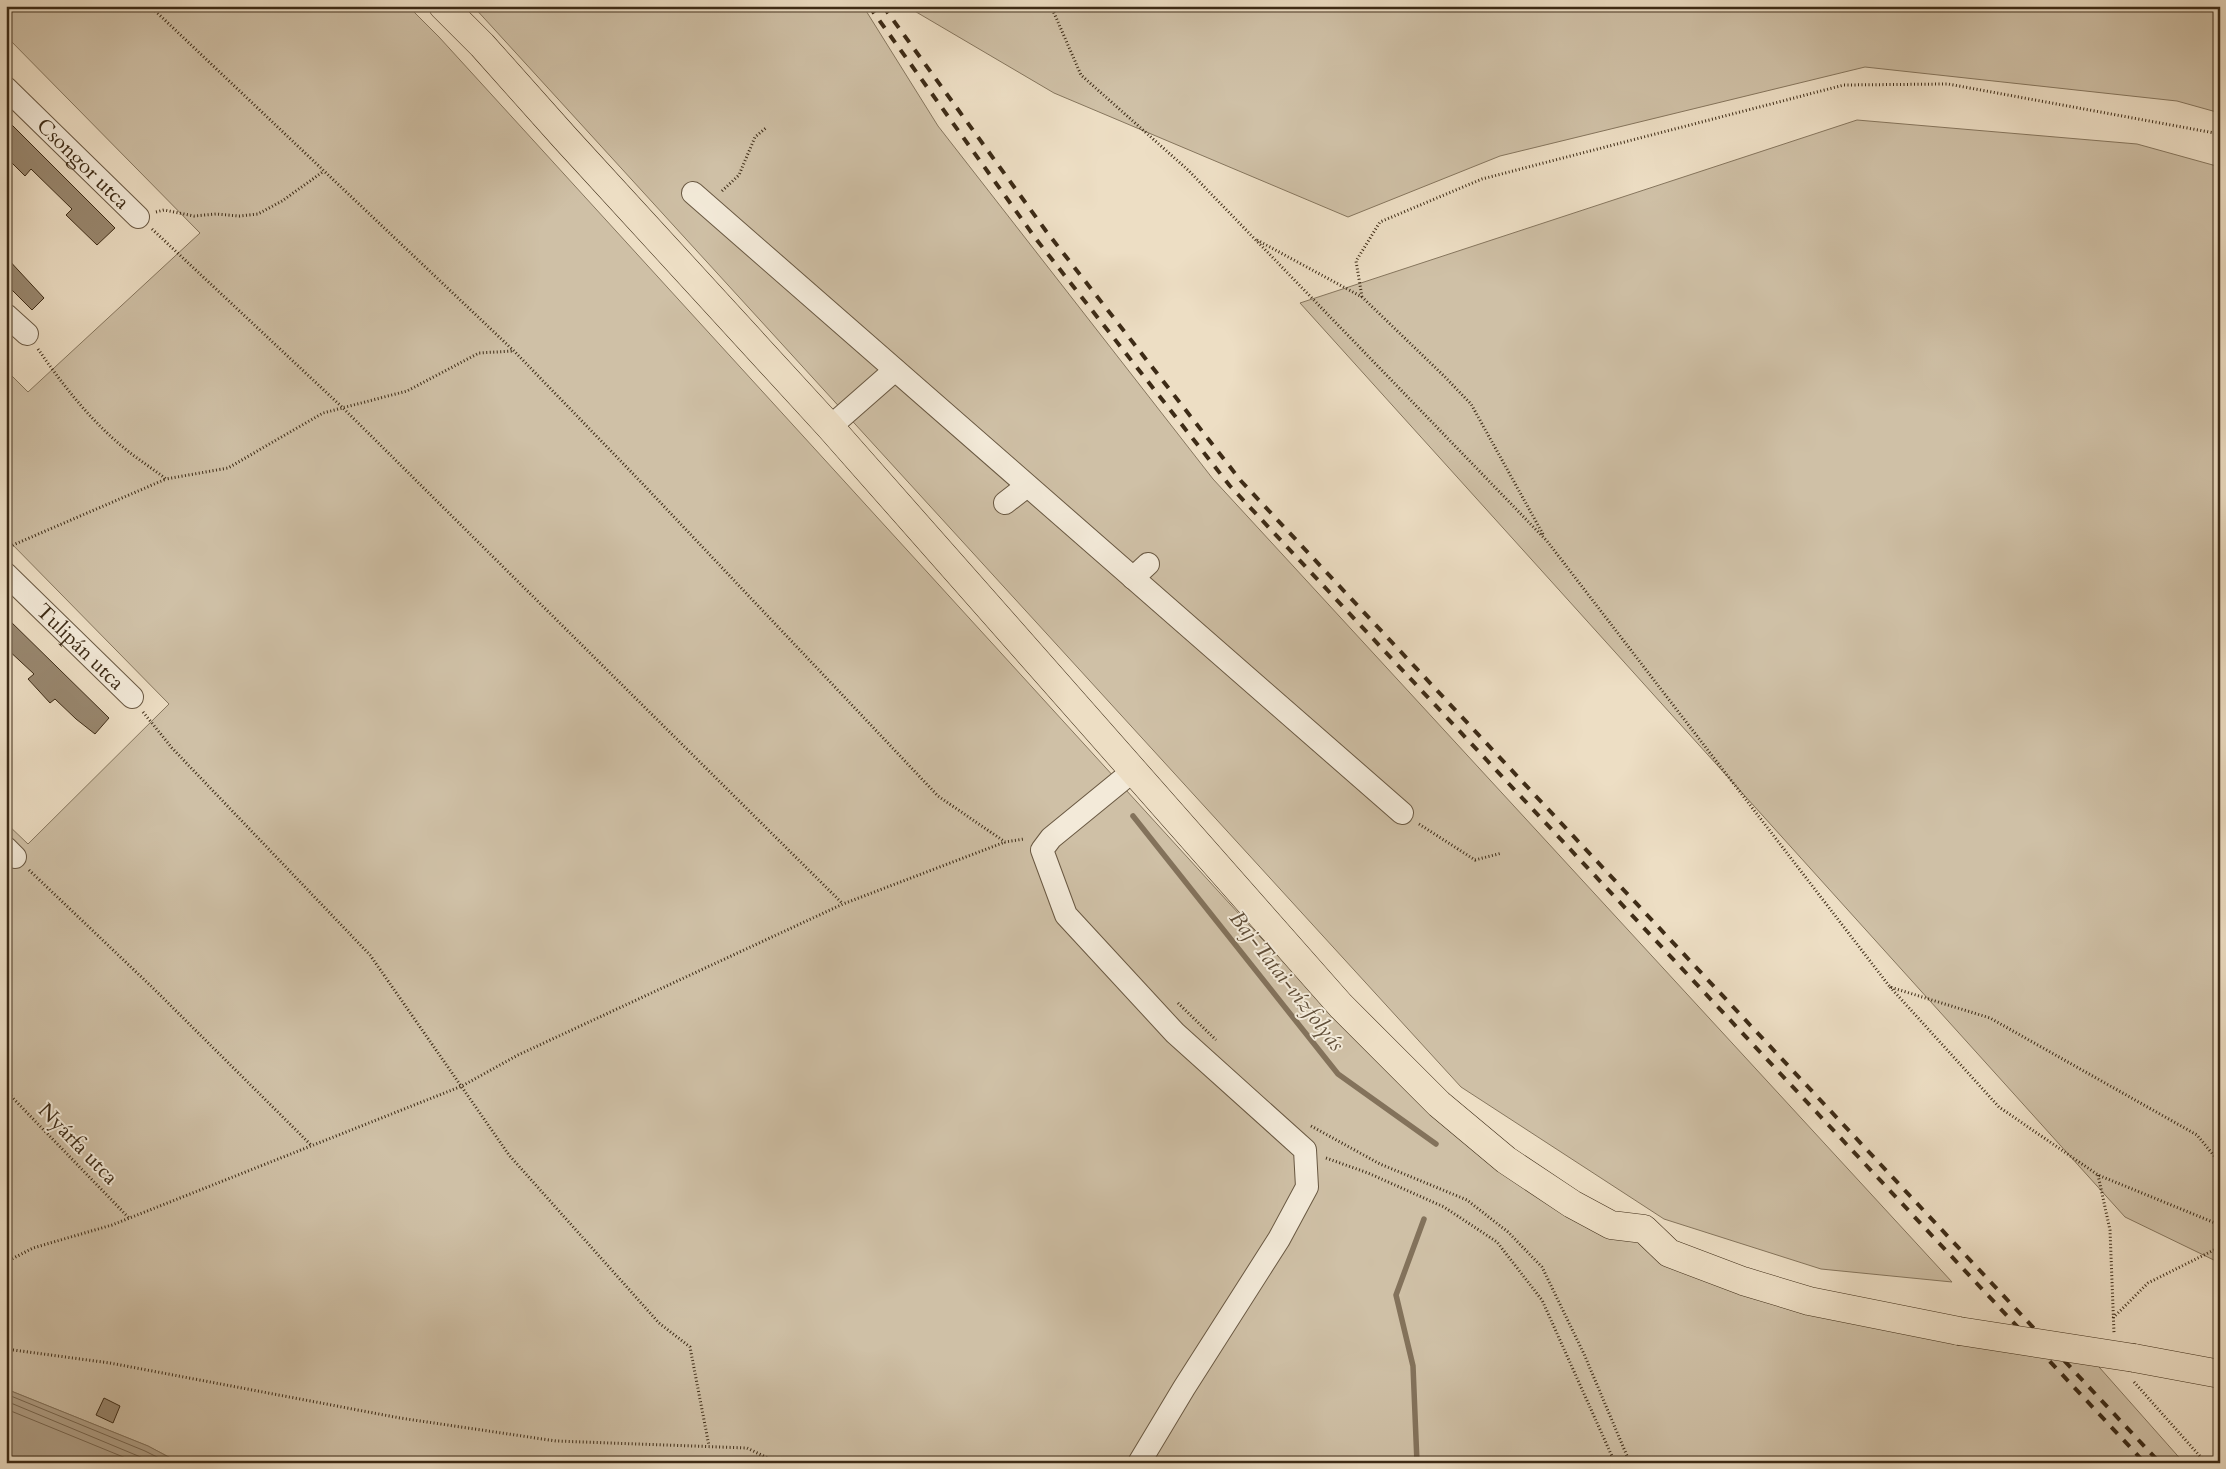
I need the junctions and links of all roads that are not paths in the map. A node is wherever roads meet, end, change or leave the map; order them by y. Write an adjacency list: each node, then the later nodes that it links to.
1 (443, 6): 8 (main road)
2 (6, 88): 4 (street, Csongor utca)
3 (700, 200): 7 (street)
4 (138, 217)
5 (6, 315): 6 (street)
6 (27, 334)
7 (895, 370): 8 (street); 9 (street)
8 (830, 427): 13 (main road)
9 (1027, 486): 10 (street); 14 (street)
10 (1005, 503)
11 (6, 574): 12 (street, Tulipán utca)
12 (132, 697)
13 (1133, 771): 15 (main road, bridge); 16 (street)
14 (1402, 813)
15 (2220, 1374)
16 (1139, 1463)

